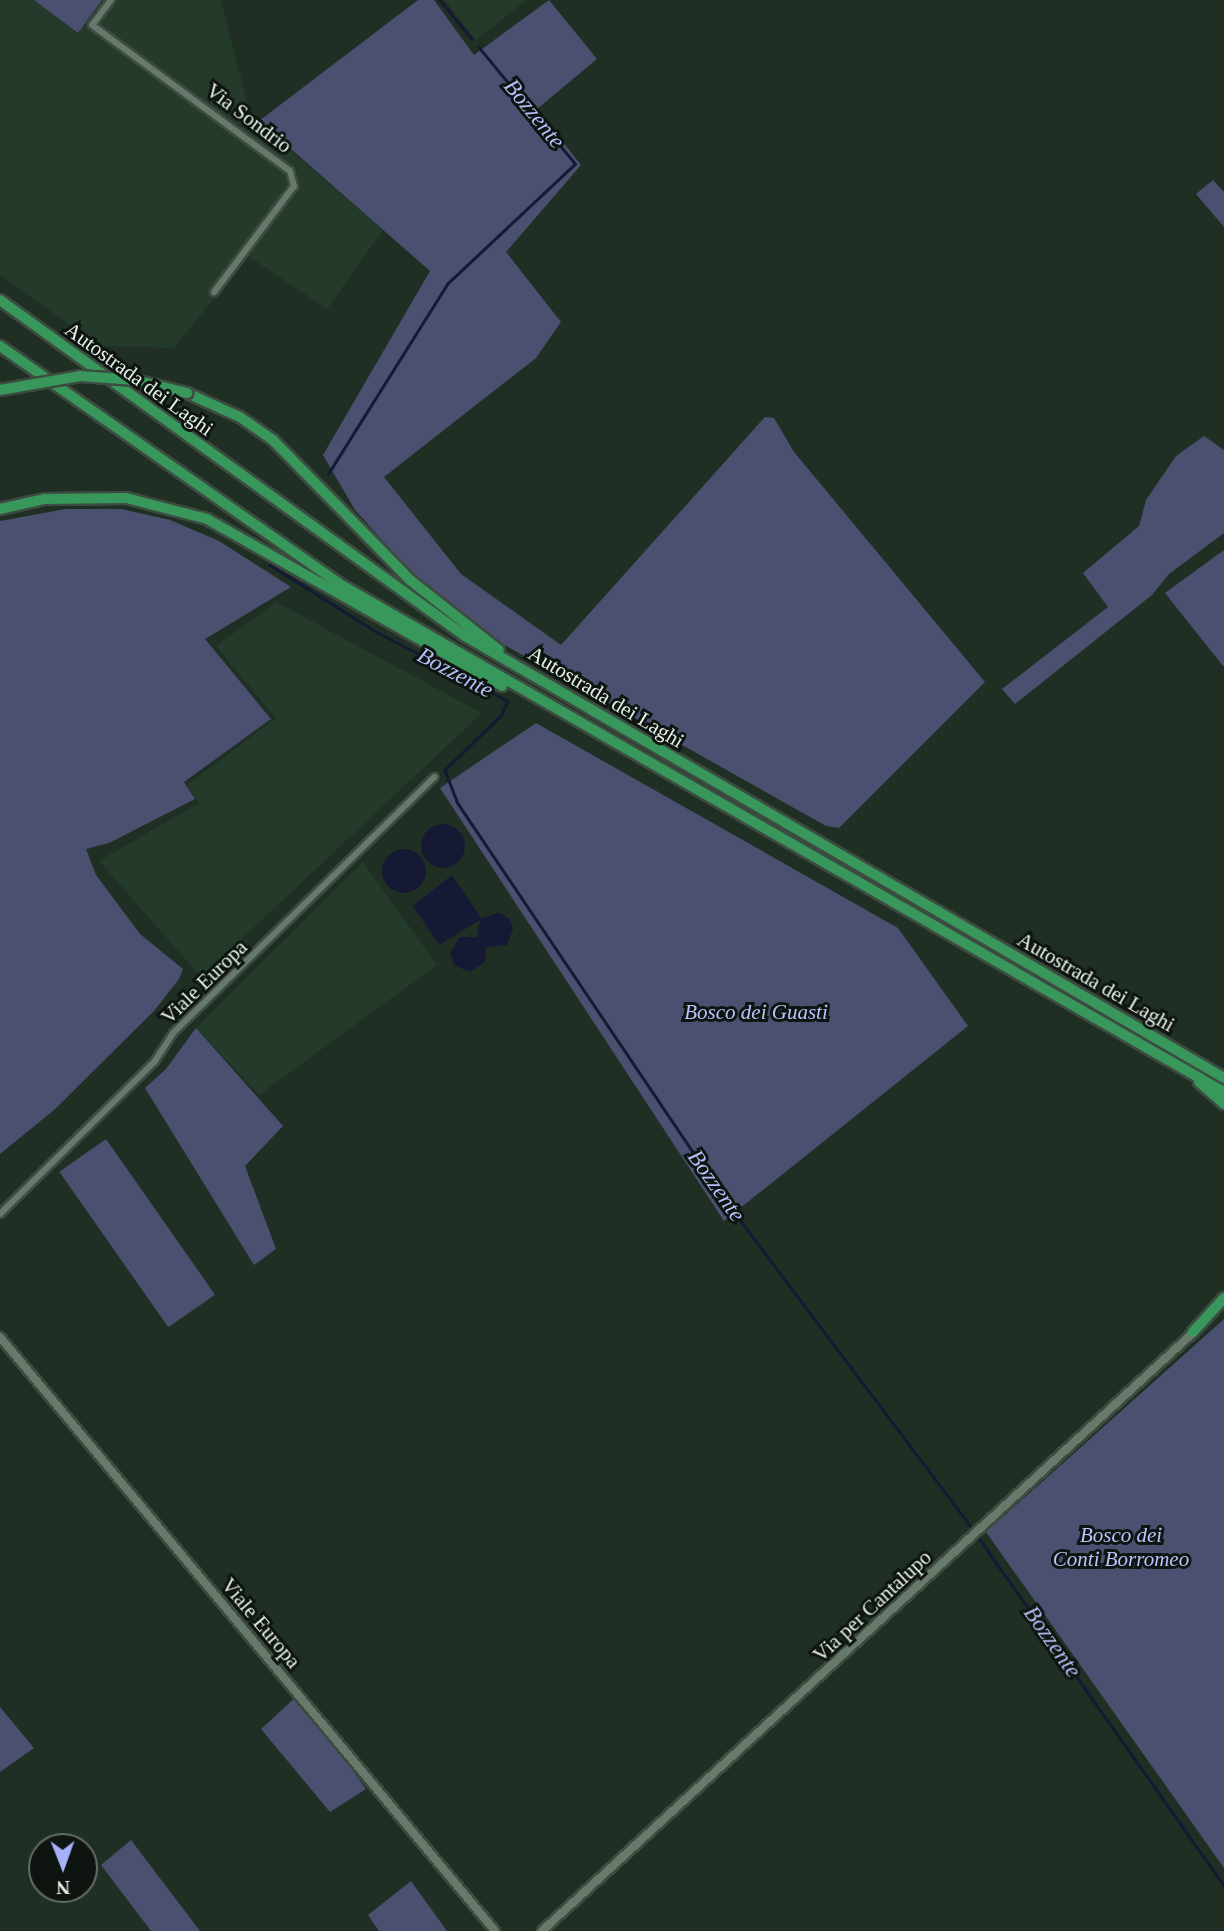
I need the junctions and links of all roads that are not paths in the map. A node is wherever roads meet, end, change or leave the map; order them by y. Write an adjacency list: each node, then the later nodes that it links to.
1 (111, 0): 2 (street, Via Sondrio)
2 (214, 292)
3 (0, 300): 7 (highway, Autostrada dei Laghi)
4 (0, 345): 8 (highway, Autostrada dei Laghi)
5 (0, 390): 7 (highway, bridge)
6 (0, 509): 8 (highway)
7 (534, 678): 11 (highway, Autostrada dei Laghi)
8 (662, 770): 10 (highway, Autostrada dei Laghi)
9 (434, 777): 14 (street, Viale Europa)
10 (1190, 1072): 12 (highway, Autostrada dei Laghi); 13 (highway)
11 (1224, 1078)
12 (1224, 1092)
13 (1224, 1104)
14 (0, 1214)
15 (1224, 1298): 17 (highway)
16 (1224, 1304): 17 (street, Via per Cantalupo)
17 (1193, 1332): 20 (street, Via per Cantalupo)
18 (0, 1338): 19 (street, Viale Europa)
19 (495, 1931)
20 (542, 1931)

